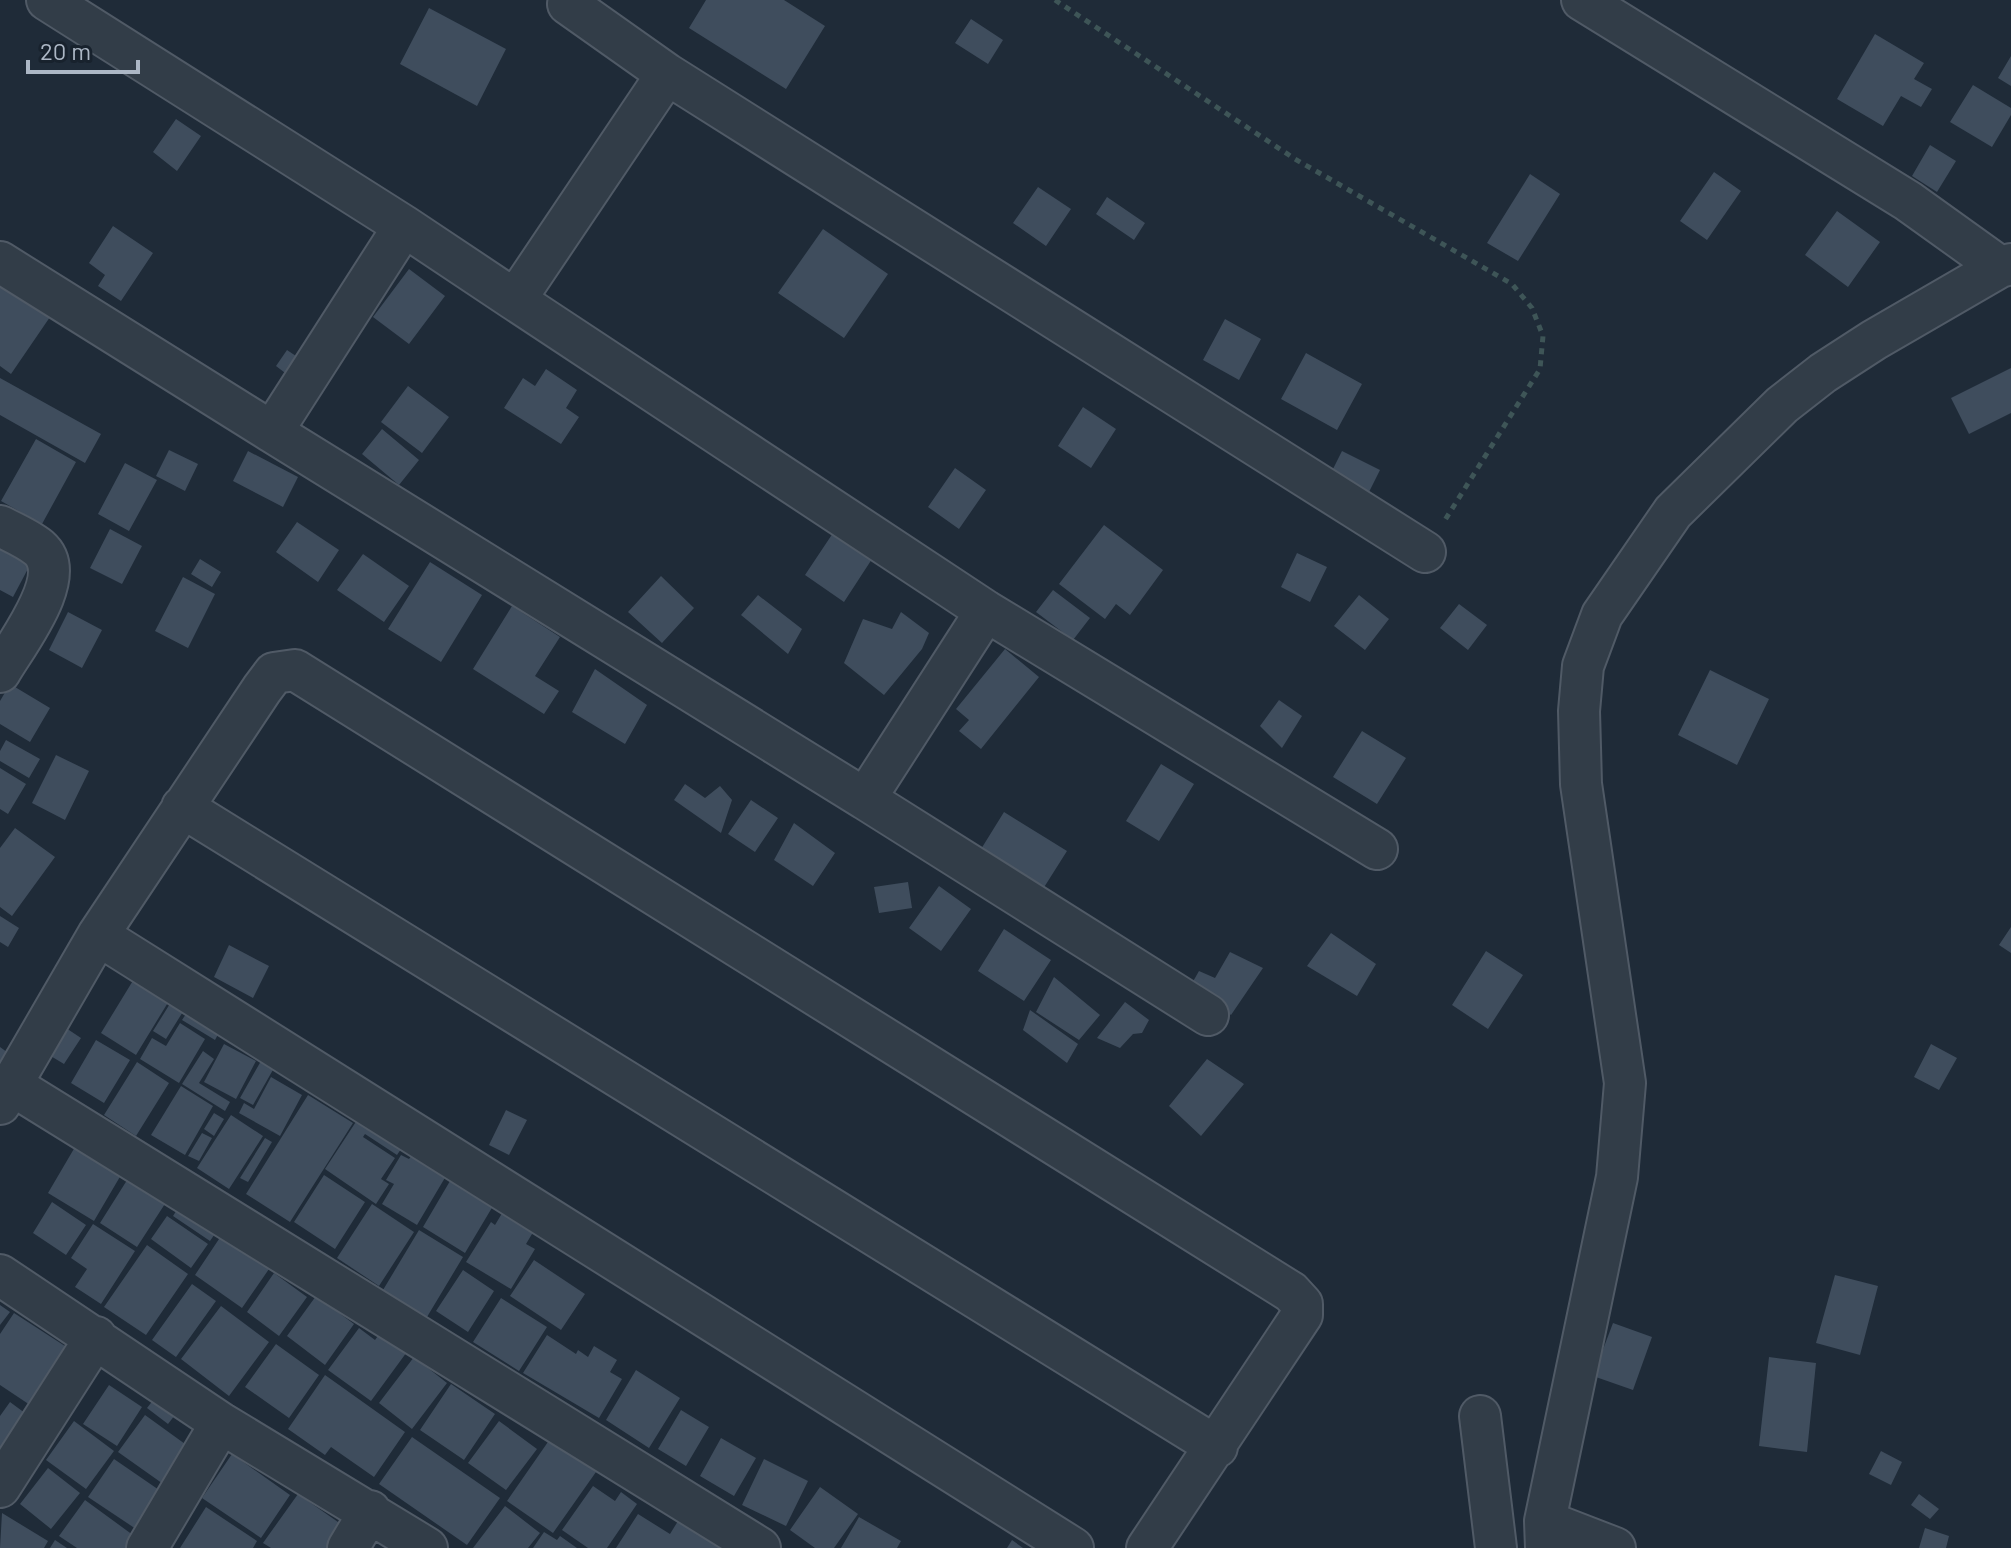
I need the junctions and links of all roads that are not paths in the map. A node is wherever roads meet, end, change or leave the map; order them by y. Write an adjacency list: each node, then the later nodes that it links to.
1 (47, 0): 5 (street)
2 (1582, 0): 7 (street)
3 (567, 1): 4 (street)
4 (667, 74): 8 (street); 11 (street)
5 (404, 226): 8 (street); 9 (street)
6 (0, 262): 9 (street)
7 (2006, 265): 27 (street)
8 (515, 300): 12 (street)
9 (272, 432): 14 (street)
10 (0, 526): 13 (street)
11 (1425, 552)
12 (986, 611): 14 (street); 16 (street)
13 (0, 672)
14 (865, 799): 18 (street)
15 (182, 807): 17 (street); 24 (street); 24 (street)
16 (1377, 849)
17 (98, 935): 19 (street); 32 (street)
18 (1208, 1015)
19 (5, 1094): 31 (street)
20 (0, 1275): 21 (street)
21 (96, 1337): 23 (street); 25 (street)
22 (1480, 1416): 34 (street)
23 (221, 1423): 26 (street); 28 (street)
24 (1217, 1447): 33 (street)
25 (0, 1487)
26 (370, 1511): 29 (street); 30 (street)
27 (1546, 1535): 35 (street)
28 (147, 1548)
29 (348, 1548)
30 (427, 1548)
31 (760, 1548)
32 (1073, 1548)
33 (1147, 1548)
34 (1496, 1548)
35 (1615, 1548)

